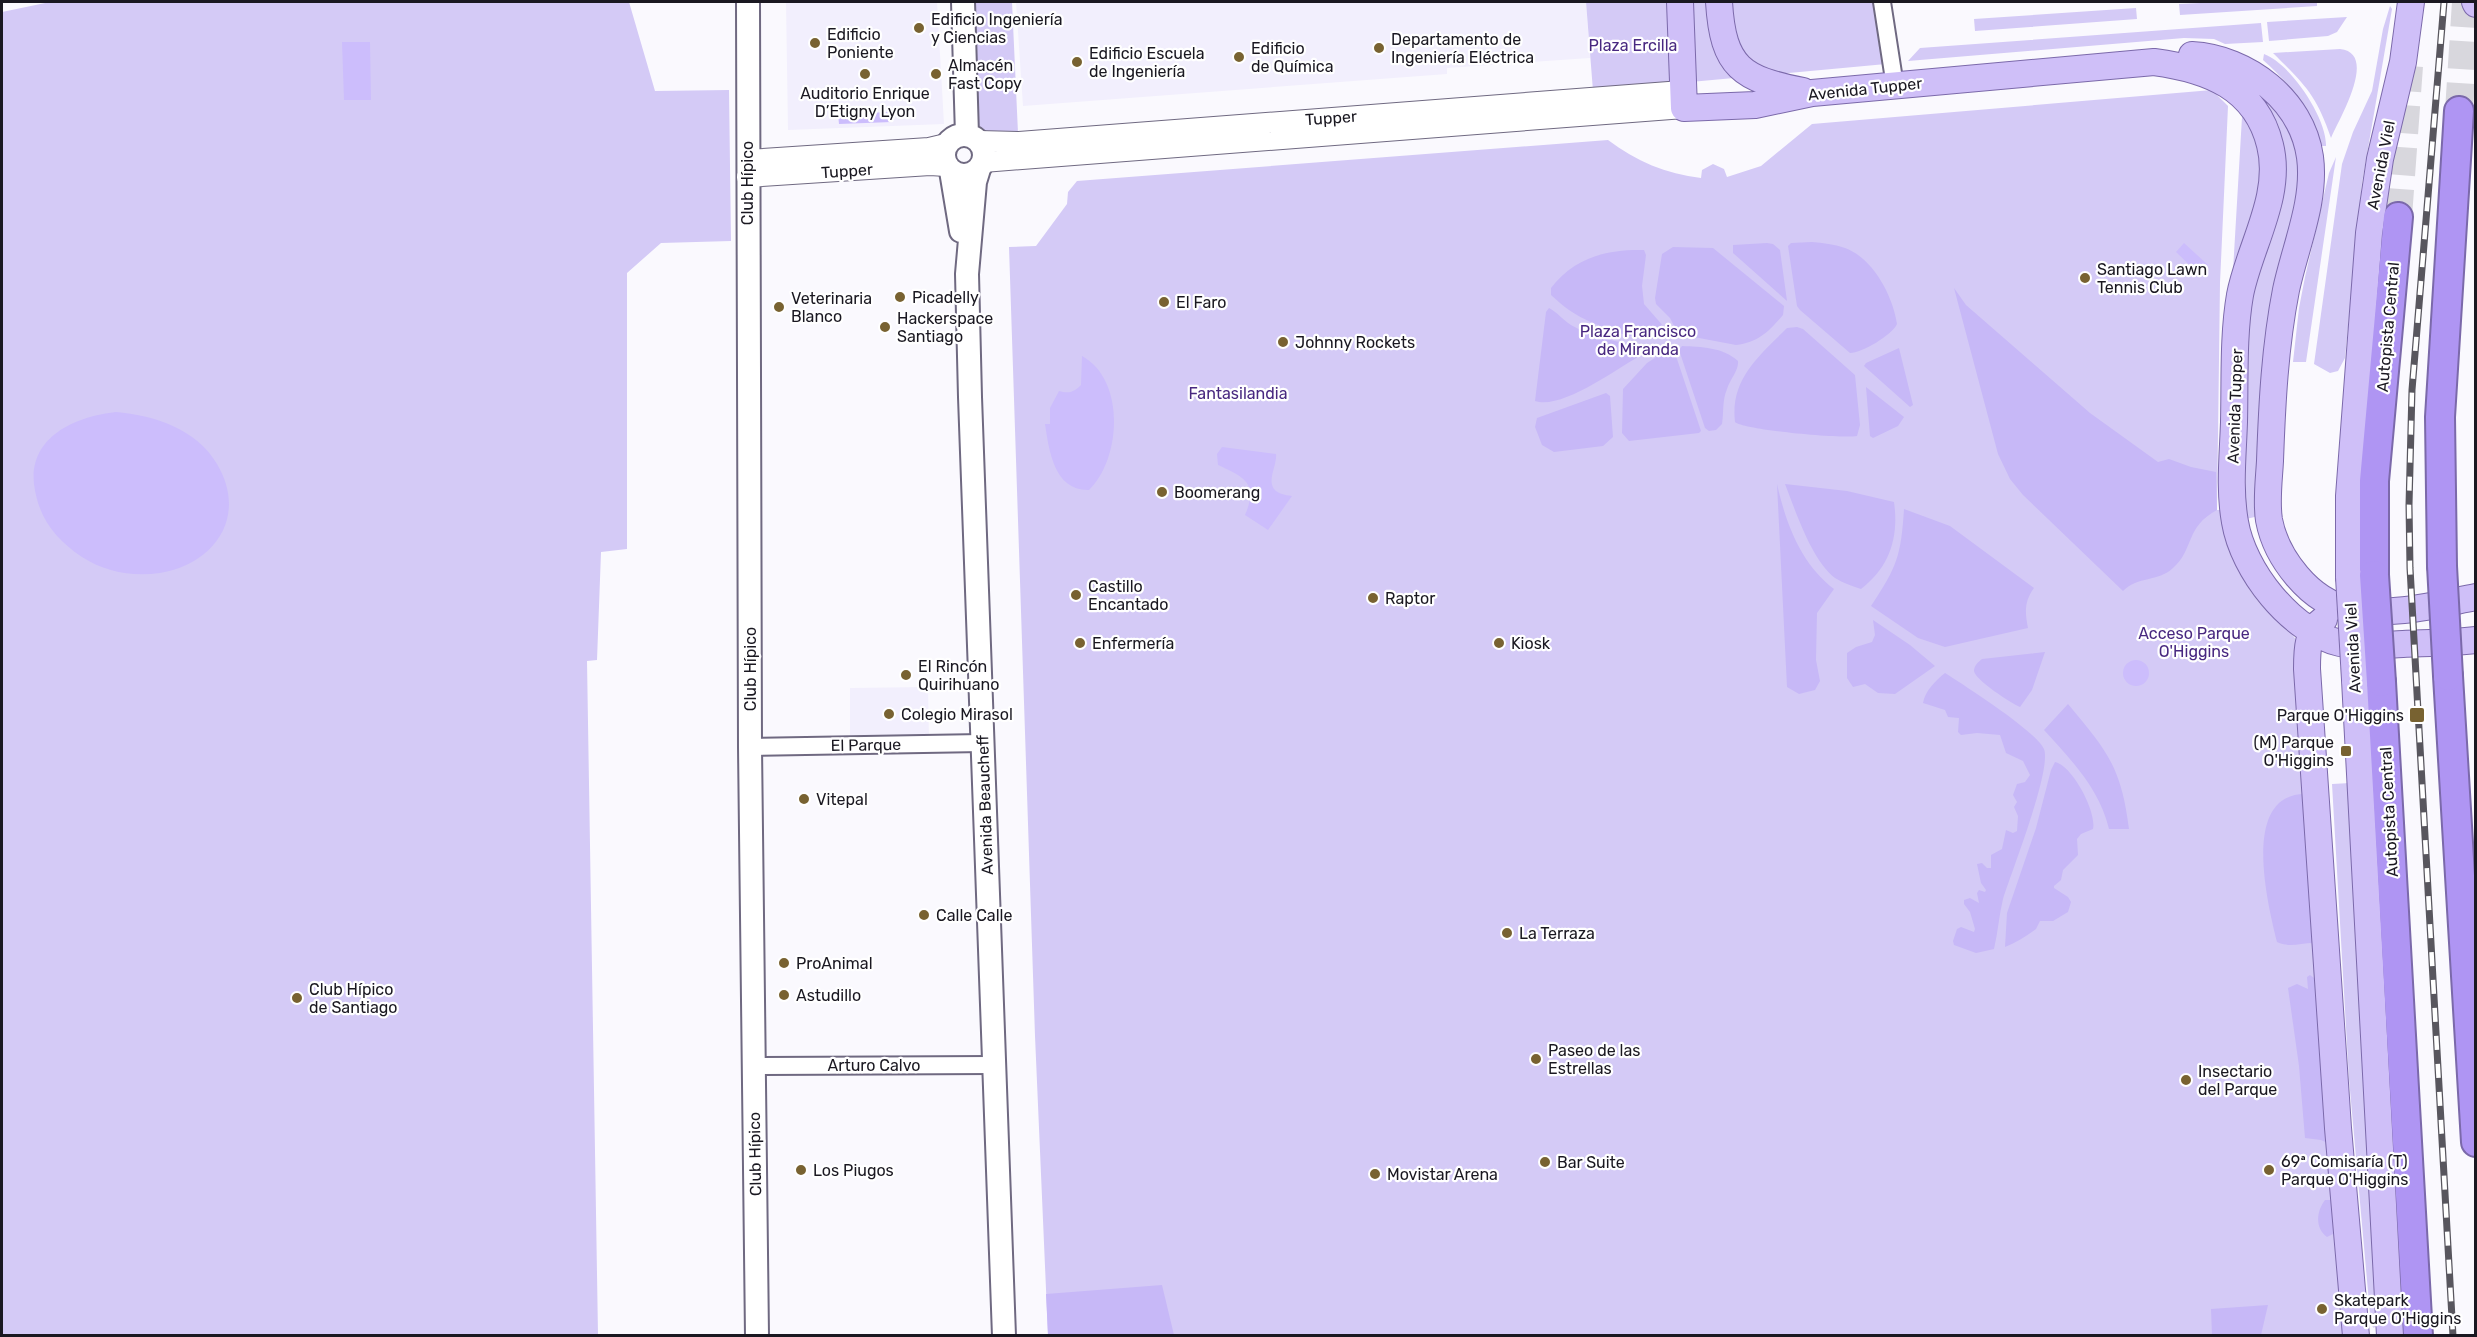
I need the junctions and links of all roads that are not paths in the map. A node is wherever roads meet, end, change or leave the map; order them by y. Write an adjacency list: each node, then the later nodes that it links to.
1 (748, 2): 14 (main road, Club Hípico)
2 (963, 2): 12 (main road, Avenida Beaucheff)
3 (1680, 2): 10 (main road)
4 (1719, 2): 9 (main road)
5 (1882, 2): 8 (street)
6 (2411, 2): 17 (main road, Avenida Viel)
7 (2154, 62): 8 (main road, Avenida Tupper); 19 (main road, Avenida Tupper); 20 (main road, Avenida Tupper)
8 (1895, 86): 9 (main road, Avenida Tupper)
9 (1812, 93): 10 (main road, Avenida Tupper)
10 (1683, 100): 12 (street, Tupper)
11 (2459, 111): 27 (highway, bridge)
12 (977, 152): 13 (main road); 13 (main road); 16 (main road, Avenida Beaucheff)
13 (948, 160): 14 (street, Tupper); 16 (main road, Avenida Beaucheff)
14 (747, 169): 24 (main road, Club Hípico)
15 (2398, 217): 17 (highway, Autopista Central)
16 (967, 274): 23 (main road, Avenida Beaucheff)
17 (2362, 576): 22 (highway, Autopista Central, bridge)
18 (2475, 597): 19 (main road, Avenida Tupper)
19 (2349, 609): 20 (main road)
20 (2313, 631): 21 (main road, Avenida Tupper); 30 (main road)
21 (2475, 640)
22 (2368, 681): 31 (main road, Avenida Viel); 32 (highway, Autopista Central)
23 (982, 743): 24 (street, El Parque); 25 (main road, Avenida Beaucheff)
24 (750, 747): 26 (main road, Club Hípico)
25 (994, 1065): 26 (street, Arturo Calvo); 29 (main road, Avenida Beaucheff)
26 (753, 1066): 28 (main road, Club Hípico)
27 (2475, 1142)
28 (757, 1335)
29 (1004, 1335)
30 (2356, 1335)
31 (2390, 1335)
32 (2418, 1335)

